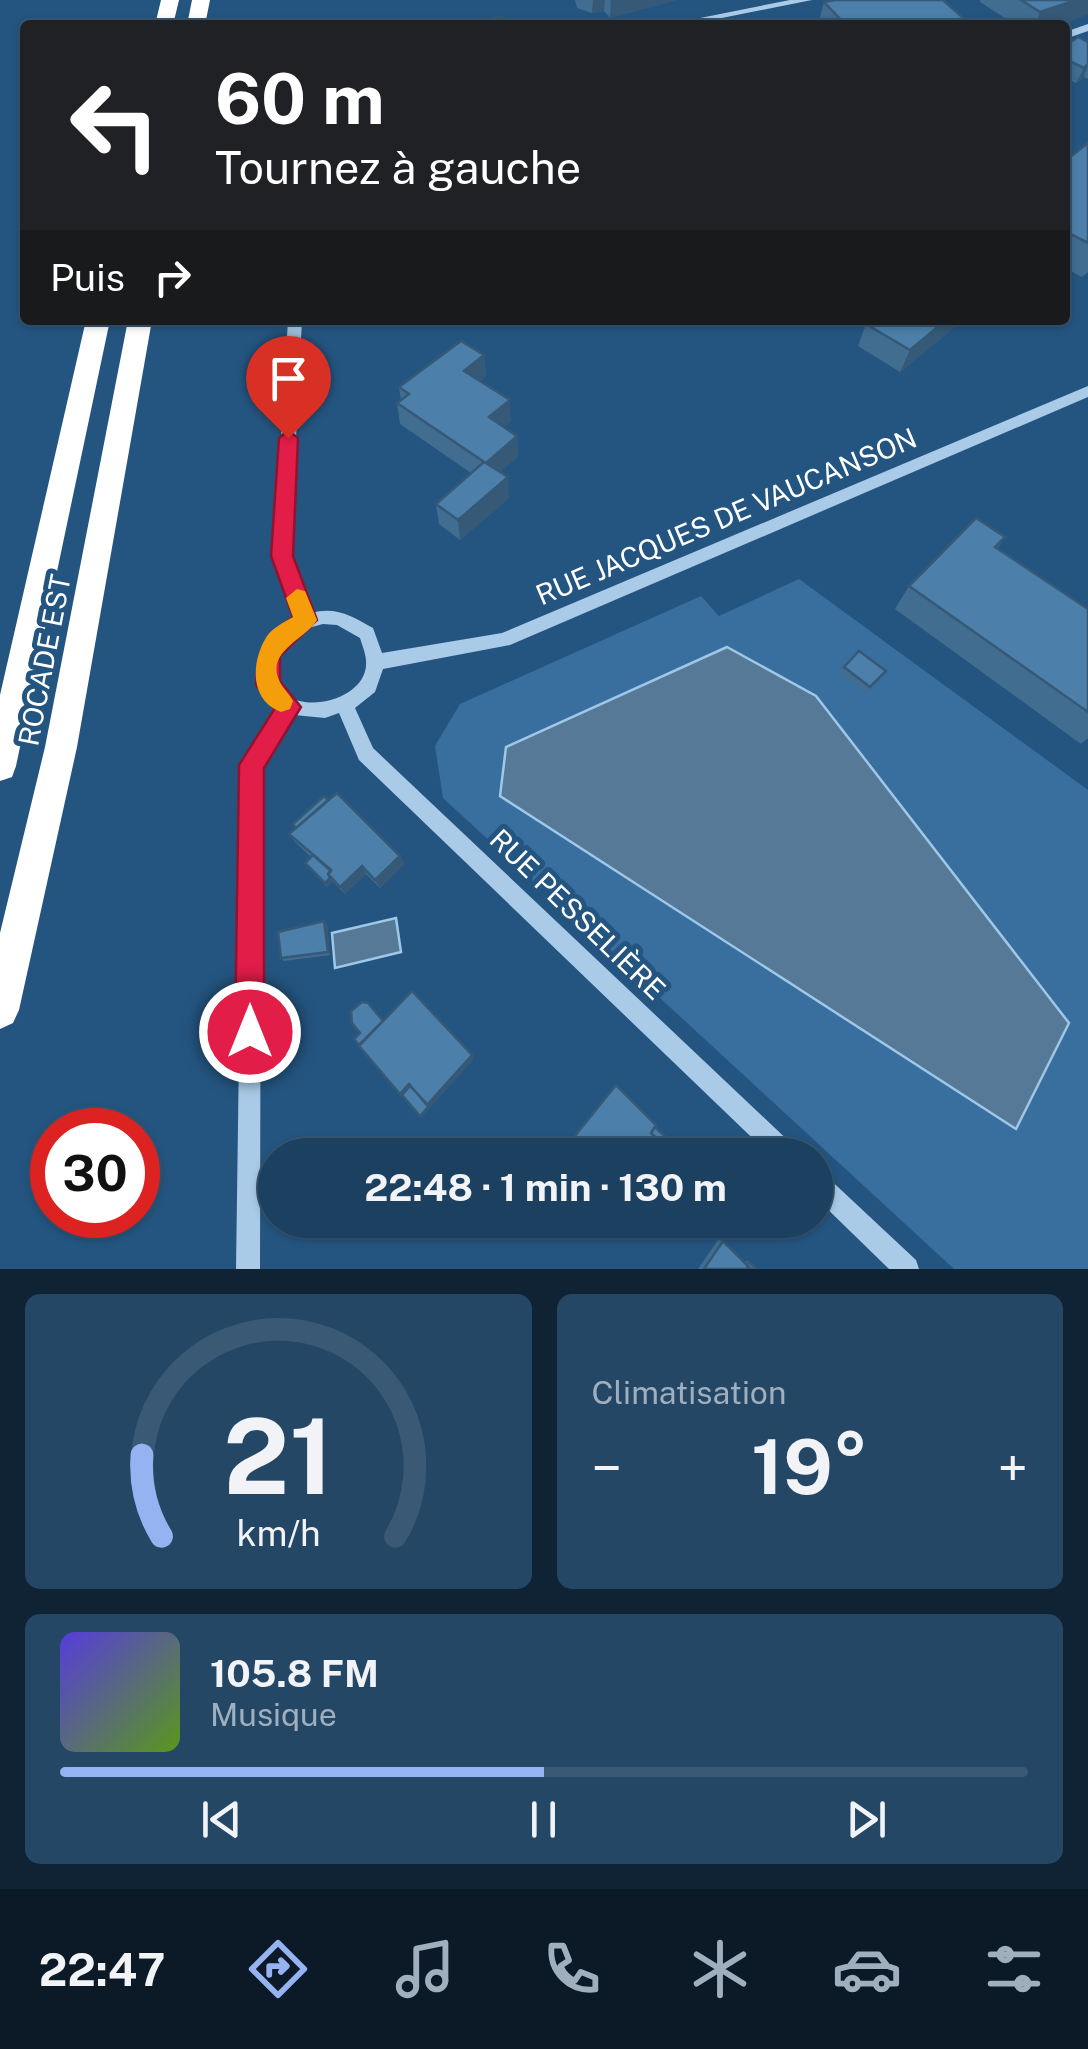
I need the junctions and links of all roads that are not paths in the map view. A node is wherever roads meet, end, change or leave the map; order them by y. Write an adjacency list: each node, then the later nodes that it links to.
1 (808, 0): 2 (street)
2 (698, 20)
3 (97, 325): 11 (highway, ROCADE EST)
4 (139, 325): 12 (highway, ROCADE EST)
5 (295, 325): 7 (street)
6 (1088, 391): 8 (street, RUE JACQUES DE VAUCANSON)
7 (305, 620): 8 (street); 10 (street)
8 (376, 662): 9 (street)
9 (345, 705): 10 (street); 13 (street, RUE PESSELIÈRE)
10 (289, 707): 15 (street)
11 (0, 766)
12 (0, 1010)
13 (770, 1138)
14 (833, 1198): 16 (street)
15 (248, 1269)
16 (907, 1269)

